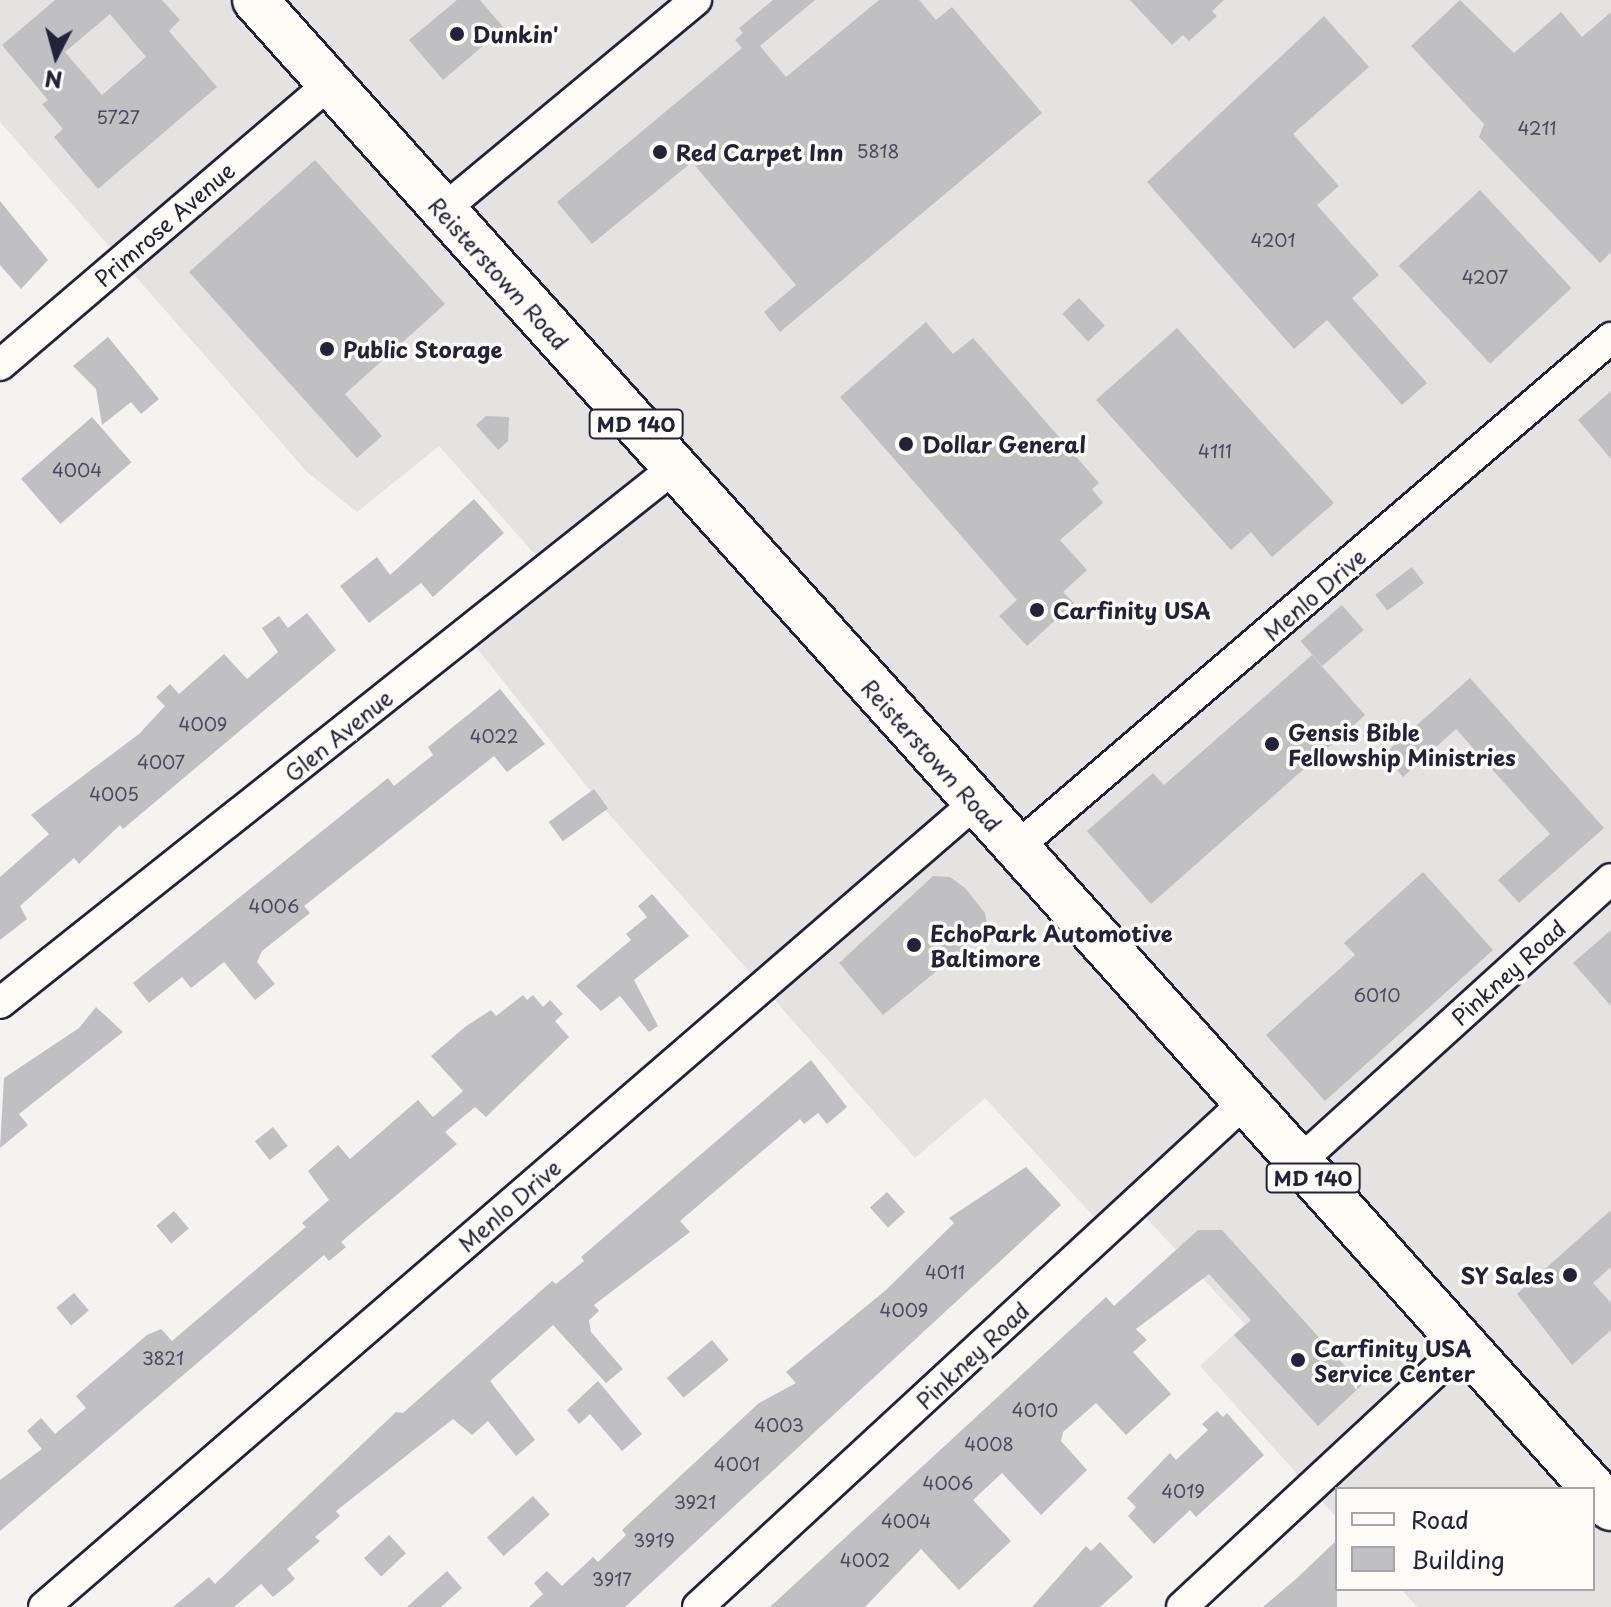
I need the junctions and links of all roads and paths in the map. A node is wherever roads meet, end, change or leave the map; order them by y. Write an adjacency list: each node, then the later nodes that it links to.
1 (255, 0): 3 (main road, Reisterstown Road / MD 140)
2 (696, 0): 4 (street)
3 (329, 84): 4 (main road, Reisterstown Road / MD 140); 6 (street, Primrose Avenue)
4 (443, 210): 7 (main road, Reisterstown Road / MD 140)
5 (1611, 338): 9 (street, Menlo Drive)
6 (0, 365)
7 (675, 467): 8 (main road, Reisterstown Road / MD 140); 11 (street, Glen Avenue)
8 (975, 803): 9 (main road, Reisterstown Road / MD 140); 18 (street, Menlo Drive)
9 (1016, 848): 12 (main road, Reisterstown Road / MD 140)
10 (1611, 879): 13 (street, Pinkney Road)
11 (0, 1003)
12 (1245, 1102): 13 (main road, Reisterstown Road / MD 140); 19 (street, Pinkney Road)
13 (1299, 1162): 14 (main road, Reisterstown Road / MD 140)
14 (1464, 1345): 15 (main road, Reisterstown Road / MD 140); 20 (street)
15 (1592, 1487)
16 (1595, 1490): 17 (main road, Reisterstown Road / MD 140)
17 (1611, 1508)
18 (44, 1607)
19 (698, 1607)
20 (1182, 1607)

